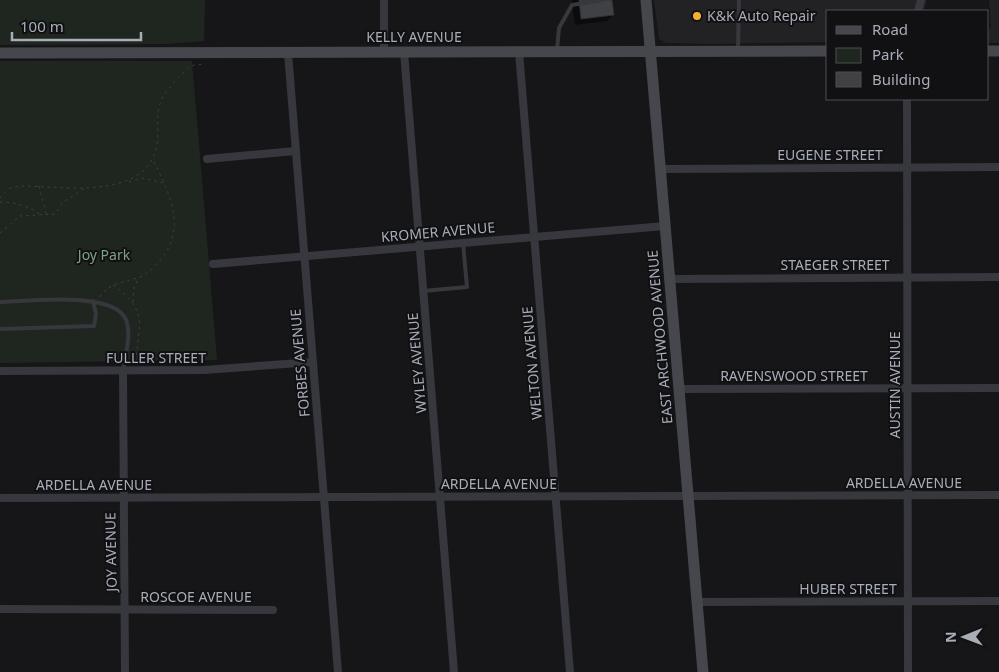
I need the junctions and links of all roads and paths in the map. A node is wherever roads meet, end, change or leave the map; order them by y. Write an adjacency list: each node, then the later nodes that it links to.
1 (384, 0): 7 (street)
2 (602, 0): 10 (lane)
3 (646, 0): 11 (main road, EAST ARCHWOOD AVENUE)
4 (739, 0): 5 (lane)
5 (738, 51): 6 (main road, KELLY AVENUE); 11 (main road, KELLY AVENUE)
6 (826, 51)
7 (384, 52): 8 (main road, KELLY AVENUE); 14 (main road, KELLY AVENUE)
8 (404, 52): 9 (main road, KELLY AVENUE); 34 (street, WYLEY AVENUE)
9 (520, 52): 10 (main road, KELLY AVENUE); 32 (street, WELTON AVENUE)
10 (557, 52): 11 (main road, KELLY AVENUE)
11 (650, 52): 21 (main road, EAST ARCHWOOD AVENUE)
12 (0, 53): 13 (main road, KELLY AVENUE)
13 (203, 53): 14 (main road, KELLY AVENUE); 17 (path)
14 (288, 53): 16 (street, FORBES AVENUE)
15 (907, 100): 20 (street, AUSTIN AVENUE)
16 (296, 151): 18 (street); 35 (street, FORBES AVENUE)
17 (152, 158): 22 (path); 23 (path)
18 (207, 159)
19 (999, 167): 20 (street, EUGENE STREET)
20 (906, 168): 21 (street, EUGENE STREET); 38 (street, AUSTIN AVENUE)
21 (660, 169): 30 (main road, EAST ARCHWOOD AVENUE)
22 (126, 183): 23 (path); 25 (path)
23 (164, 183): 37 (path)
24 (39, 186): 25 (path); 26 (path); 28 (path)
25 (87, 186): 28 (path)
26 (0, 198)
27 (0, 202): 29 (path)
28 (46, 214): 29 (path)
29 (41, 215): 31 (path)
30 (665, 226): 32 (street, KROMER AVENUE); 40 (main road, EAST ARCHWOOD AVENUE)
31 (0, 233)
32 (534, 237): 33 (street, KROMER AVENUE); 55 (street, WELTON AVENUE)
33 (463, 243): 34 (street, KROMER AVENUE); 41 (lane)
34 (420, 246): 35 (street, KROMER AVENUE); 41 (street, WYLEY AVENUE)
35 (304, 256): 36 (street, KROMER AVENUE); 46 (street, FORBES AVENUE)
36 (213, 264)
37 (140, 277): 43 (path); 44 (path)
38 (907, 277): 39 (street, STAEGER STREET); 40 (street, STAEGER STREET); 49 (street, AUSTIN AVENUE)
39 (999, 278)
40 (670, 279): 51 (main road, EAST ARCHWOOD AVENUE)
41 (424, 291): 54 (street, WYLEY AVENUE)
42 (0, 302): 43 (lane)
43 (95, 302): 45 (lane); 48 (lane)
44 (133, 303)
45 (0, 329)
46 (313, 362): 48 (street, FULLER STREET); 58 (street, FORBES AVENUE)
47 (0, 370): 48 (street, FULLER STREET)
48 (122, 371): 57 (street, JOY AVENUE)
49 (908, 388): 50 (street, RAVENSWOOD STREET); 51 (street, RAVENSWOOD STREET); 52 (street, AUSTIN AVENUE)
50 (999, 388)
51 (679, 389): 56 (main road, EAST ARCHWOOD AVENUE)
52 (908, 495): 53 (street, ARDELLA AVENUE); 56 (street, ARDELLA AVENUE); 60 (street, AUSTIN AVENUE)
53 (999, 495)
54 (440, 496): 55 (street, ARDELLA AVENUE); 58 (street, ARDELLA AVENUE); 68 (street, WYLEY AVENUE)
55 (556, 496): 56 (street, ARDELLA AVENUE); 69 (street, WELTON AVENUE)
56 (689, 496): 62 (main road, EAST ARCHWOOD AVENUE)
57 (123, 497): 58 (street, ARDELLA AVENUE); 59 (street, ARDELLA AVENUE); 64 (street, JOY AVENUE)
58 (324, 497): 67 (street, FORBES AVENUE)
59 (0, 498)
60 (908, 601): 61 (street, HUBER STREET); 62 (street, HUBER STREET); 71 (street, AUSTIN AVENUE)
61 (999, 601)
62 (698, 602): 70 (main road, EAST ARCHWOOD AVENUE)
63 (0, 610): 64 (street, ROSCOE AVENUE)
64 (125, 610): 65 (street, ROSCOE AVENUE); 66 (street, JOY AVENUE)
65 (273, 610)
66 (126, 672)
67 (338, 672)
68 (454, 672)
69 (570, 672)
70 (703, 672)
71 (908, 672)

